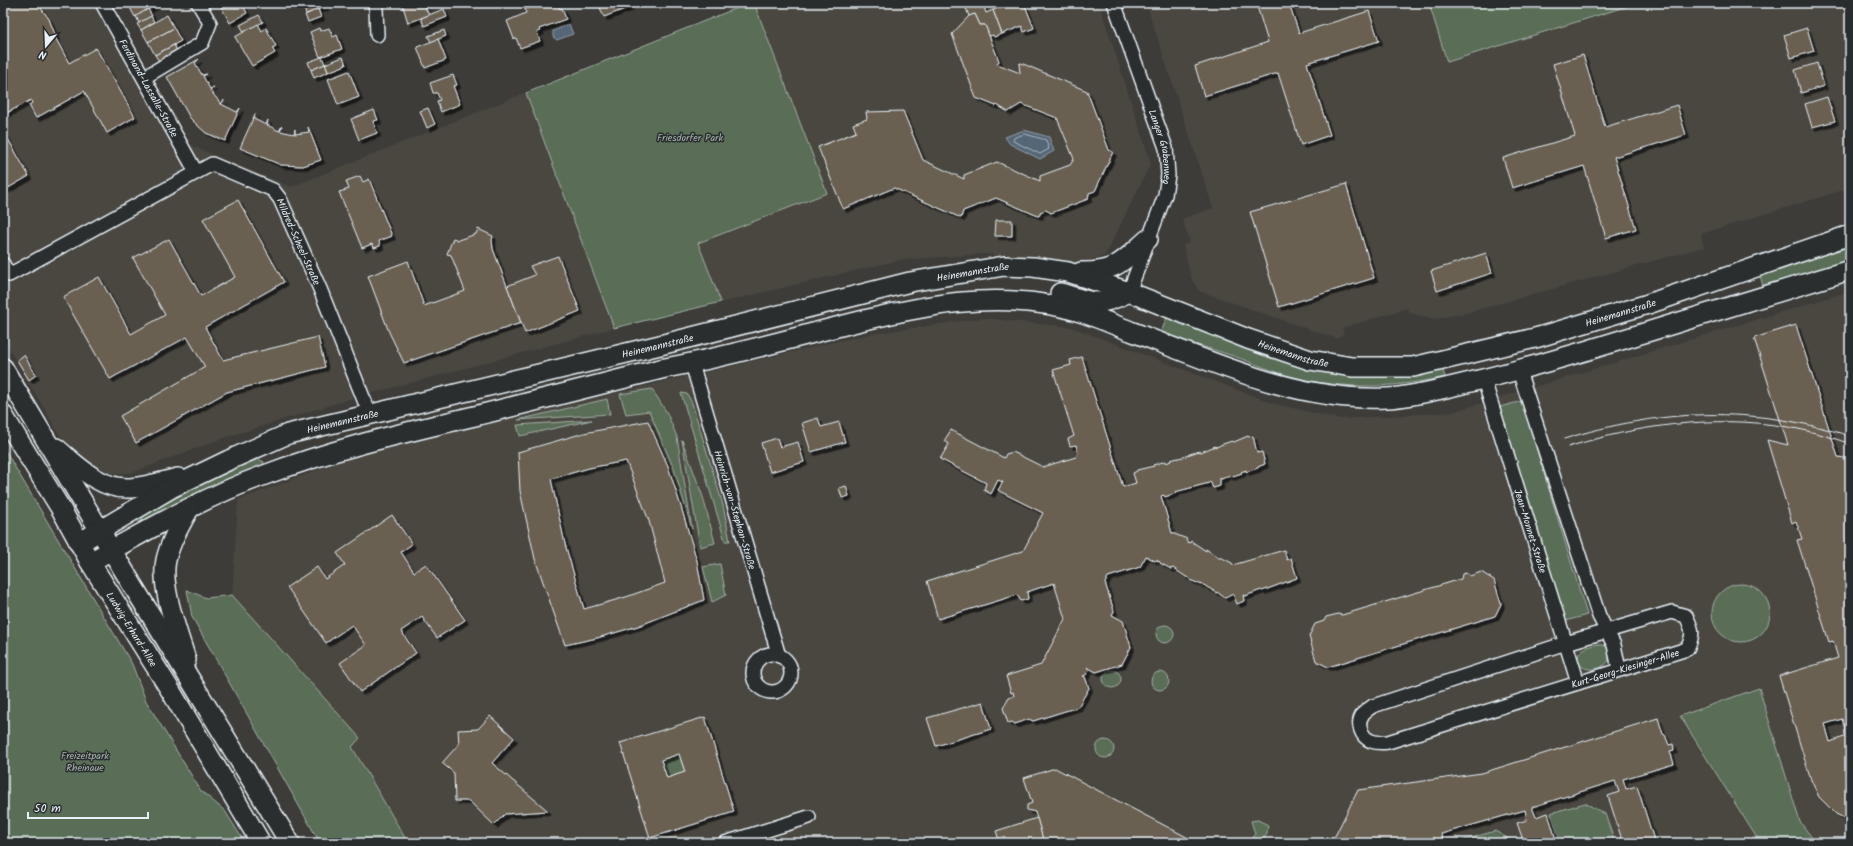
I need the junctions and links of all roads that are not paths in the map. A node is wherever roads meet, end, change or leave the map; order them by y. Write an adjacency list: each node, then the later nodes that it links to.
1 (102, 3): 6 (street, Ferdinand-Lassalle-Straße)
2 (198, 3): 6 (street)
3 (374, 3): 5 (street)
4 (1114, 3): 9 (street, Langer Grabenweg)
5 (377, 35)
6 (144, 77): 7 (street, Ferdinand-Lassalle-Straße)
7 (196, 172): 10 (street, Mildred-Scheel-Straße); 26 (street, Mildred-Scheel-Straße)
8 (1850, 235): 11 (main road, Heinemannstraße)
9 (1148, 239): 13 (main road); 14 (street, Langer Grabenweg)
10 (6, 269)
11 (1750, 269): 15 (main road); 19 (main road, Heinemannstraße)
12 (1850, 270): 15 (main road)
13 (1068, 272): 14 (main road, Heinemannstraße); 18 (main road, Heinemannstraße)
14 (1129, 292): 16 (main road); 17 (main road); 20 (main road, Heinemannstraße)
15 (1760, 297): 23 (main road)
16 (952, 302): 17 (main road); 21 (main road)
17 (1117, 326): 24 (main road)
18 (684, 338): 21 (main road); 26 (main road, Heinemannstraße)
19 (1505, 345): 20 (main road, Heinemannstraße); 23 (main road)
20 (1478, 352): 24 (main road)
21 (692, 364): 27 (main road); 37 (street, Heinrich-von-Stephan-Straße)
22 (3, 368): 28 (main road)
23 (1519, 371): 24 (main road); 35 (street)
24 (1484, 380): 36 (street, Jean-Monnet-Straße)
25 (3, 415): 32 (main road, Ludwig-Erhard-Allee)
26 (370, 415): 27 (main road); 29 (main road, Heinemannstraße)
27 (377, 439): 30 (main road)
28 (46, 441): 29 (main road); 31 (main road)
29 (199, 474): 31 (main road, Heinemannstraße)
30 (189, 509): 33 (main road); 39 (main road)
31 (100, 530): 32 (main road, Heinemannstraße); 33 (main road)
32 (79, 543): 34 (main road, Ludwig-Erhard-Allee)
33 (112, 550): 34 (main road); 39 (main road)
34 (90, 562): 42 (main road, Ludwig-Erhard-Allee)
35 (1606, 631): 36 (street, Kurt-Georg-Kiesinger-Allee); 38 (street); 38 (street, Kurt-Georg-Kiesinger-Allee)
36 (1566, 643): 40 (street, Jean-Monnet-Straße); 40 (street, Kurt-Georg-Kiesinger-Allee)
37 (779, 656)
38 (1619, 669): 40 (street, Kurt-Georg-Kiesinger-Allee)
39 (191, 680): 43 (main road)
40 (1578, 683)
41 (809, 817): 44 (street)
42 (261, 843)
43 (290, 843)
44 (725, 843)

